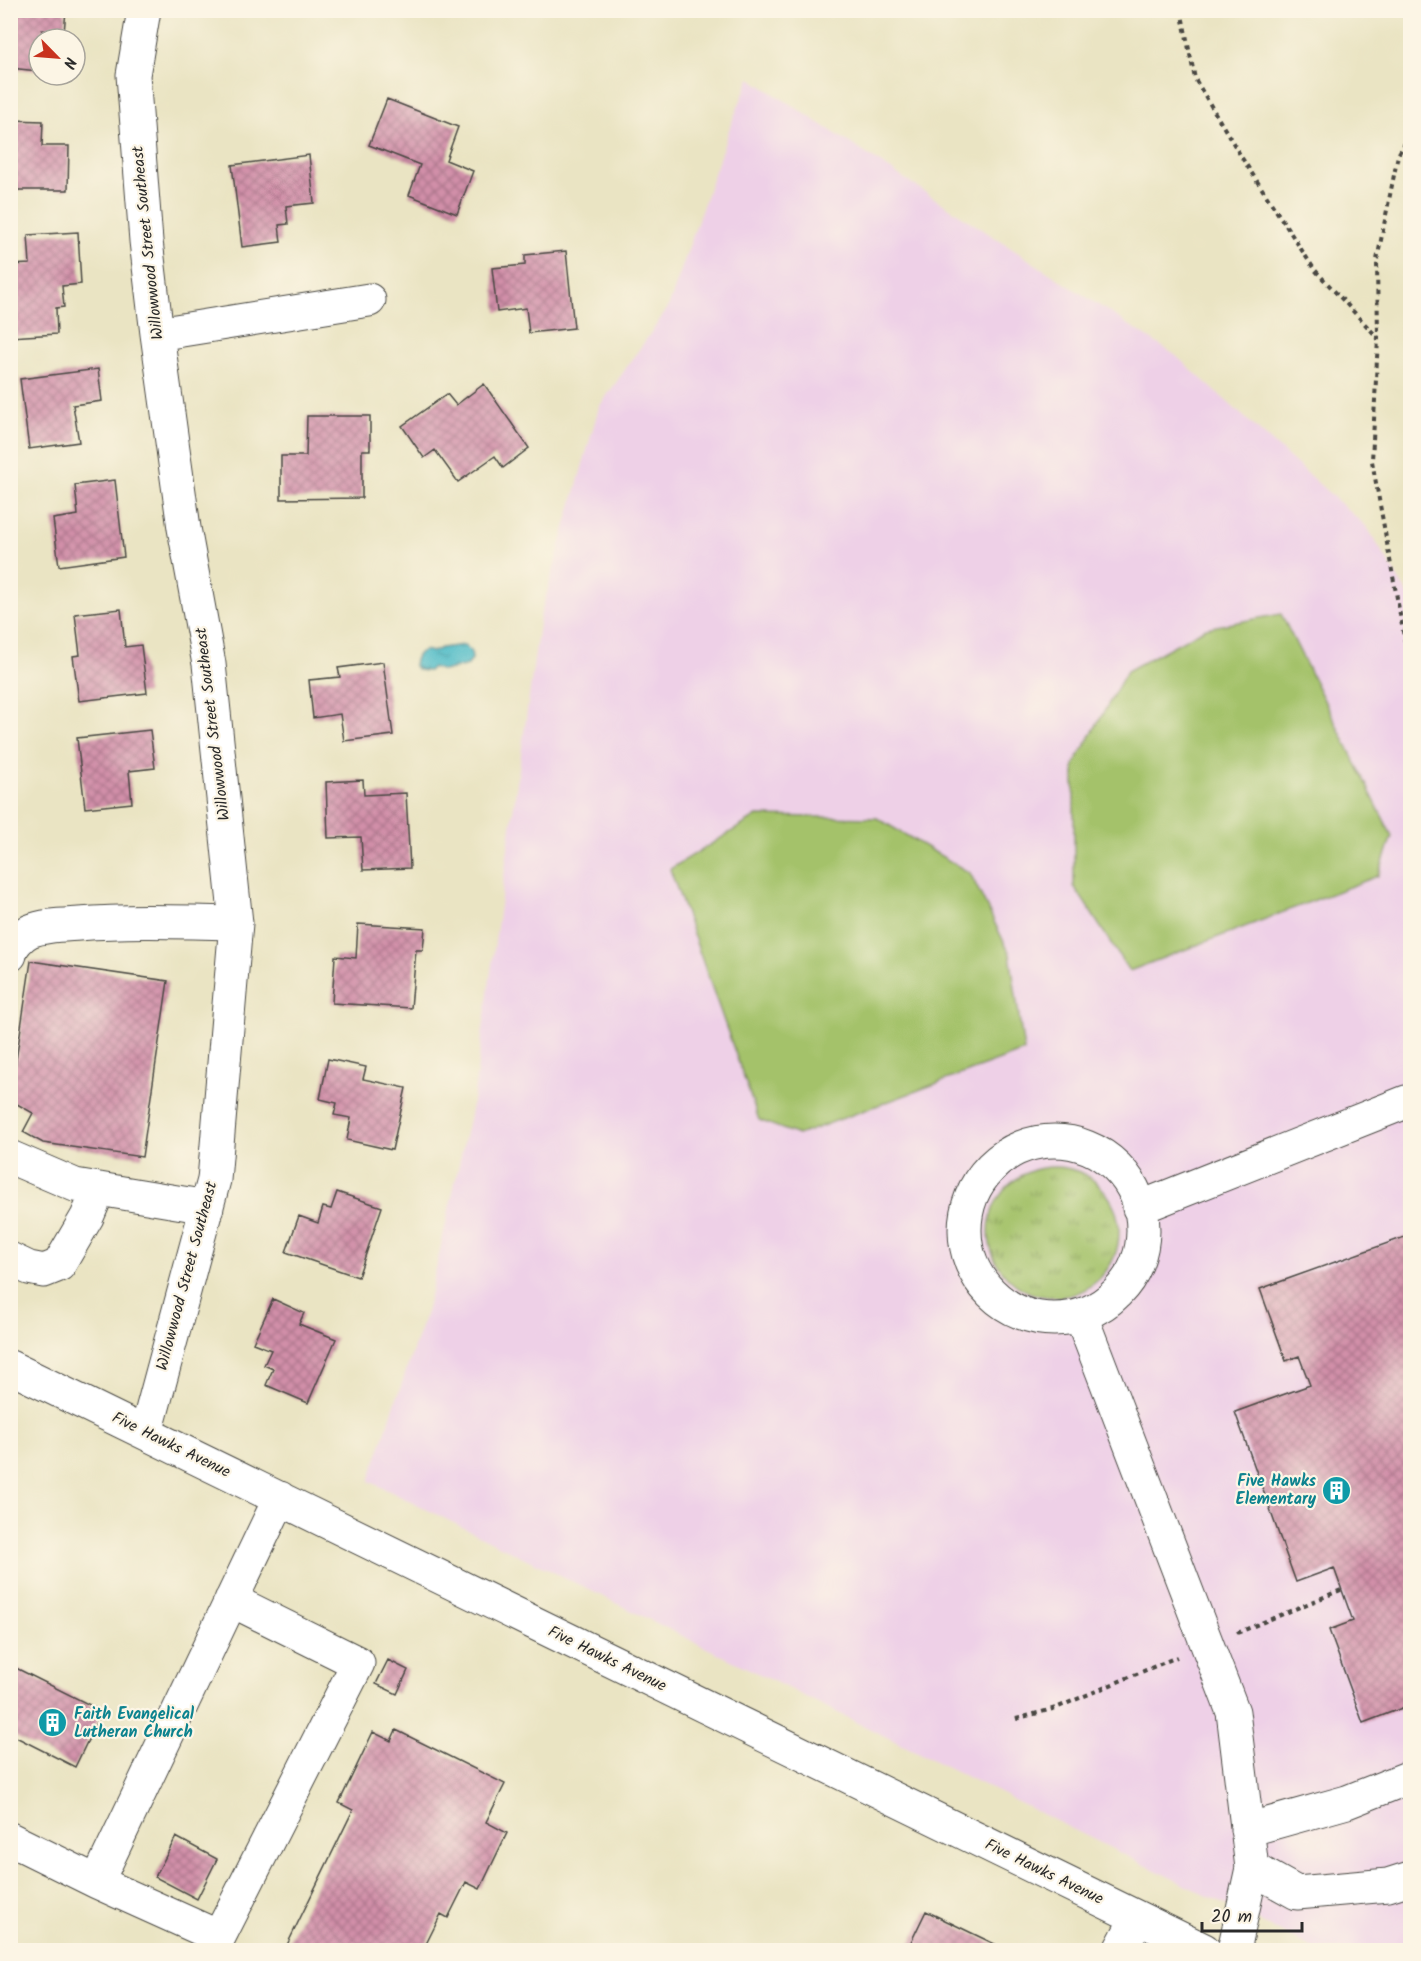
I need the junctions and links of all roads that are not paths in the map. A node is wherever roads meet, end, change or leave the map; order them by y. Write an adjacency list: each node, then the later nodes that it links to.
1 (144, 10): 3 (street, Willowwood Street Southeast)
2 (369, 300): 3 (street)
3 (157, 334): 4 (street, Willowwood Street Southeast)
4 (236, 923): 5 (street); 9 (street, Willowwood Street Southeast)
5 (10, 955)
6 (1410, 1102): 10 (street)
7 (10, 1157): 8 (street)
8 (99, 1189): 9 (street); 11 (street)
9 (207, 1207): 14 (street, Willowwood Street Southeast)
10 (1139, 1208): 12 (street); 12 (street)
11 (10, 1258)
12 (1081, 1316): 18 (street)
13 (10, 1367): 14 (street, Five Hawks Avenue)
14 (146, 1433): 15 (street, Five Hawks Avenue)
15 (280, 1498): 16 (street); 23 (street, Five Hawks Avenue)
16 (231, 1600): 22 (street); 22 (street)
17 (1410, 1777): 18 (street)
18 (1247, 1830): 20 (street)
19 (10, 1839): 22 (street)
20 (1252, 1868): 21 (street); 26 (street)
21 (1410, 1878)
22 (98, 1882)
23 (1137, 1918): 24 (street); 25 (street, Five Hawks Avenue)
24 (1120, 1950)
25 (1204, 1950)
26 (1234, 1950)

